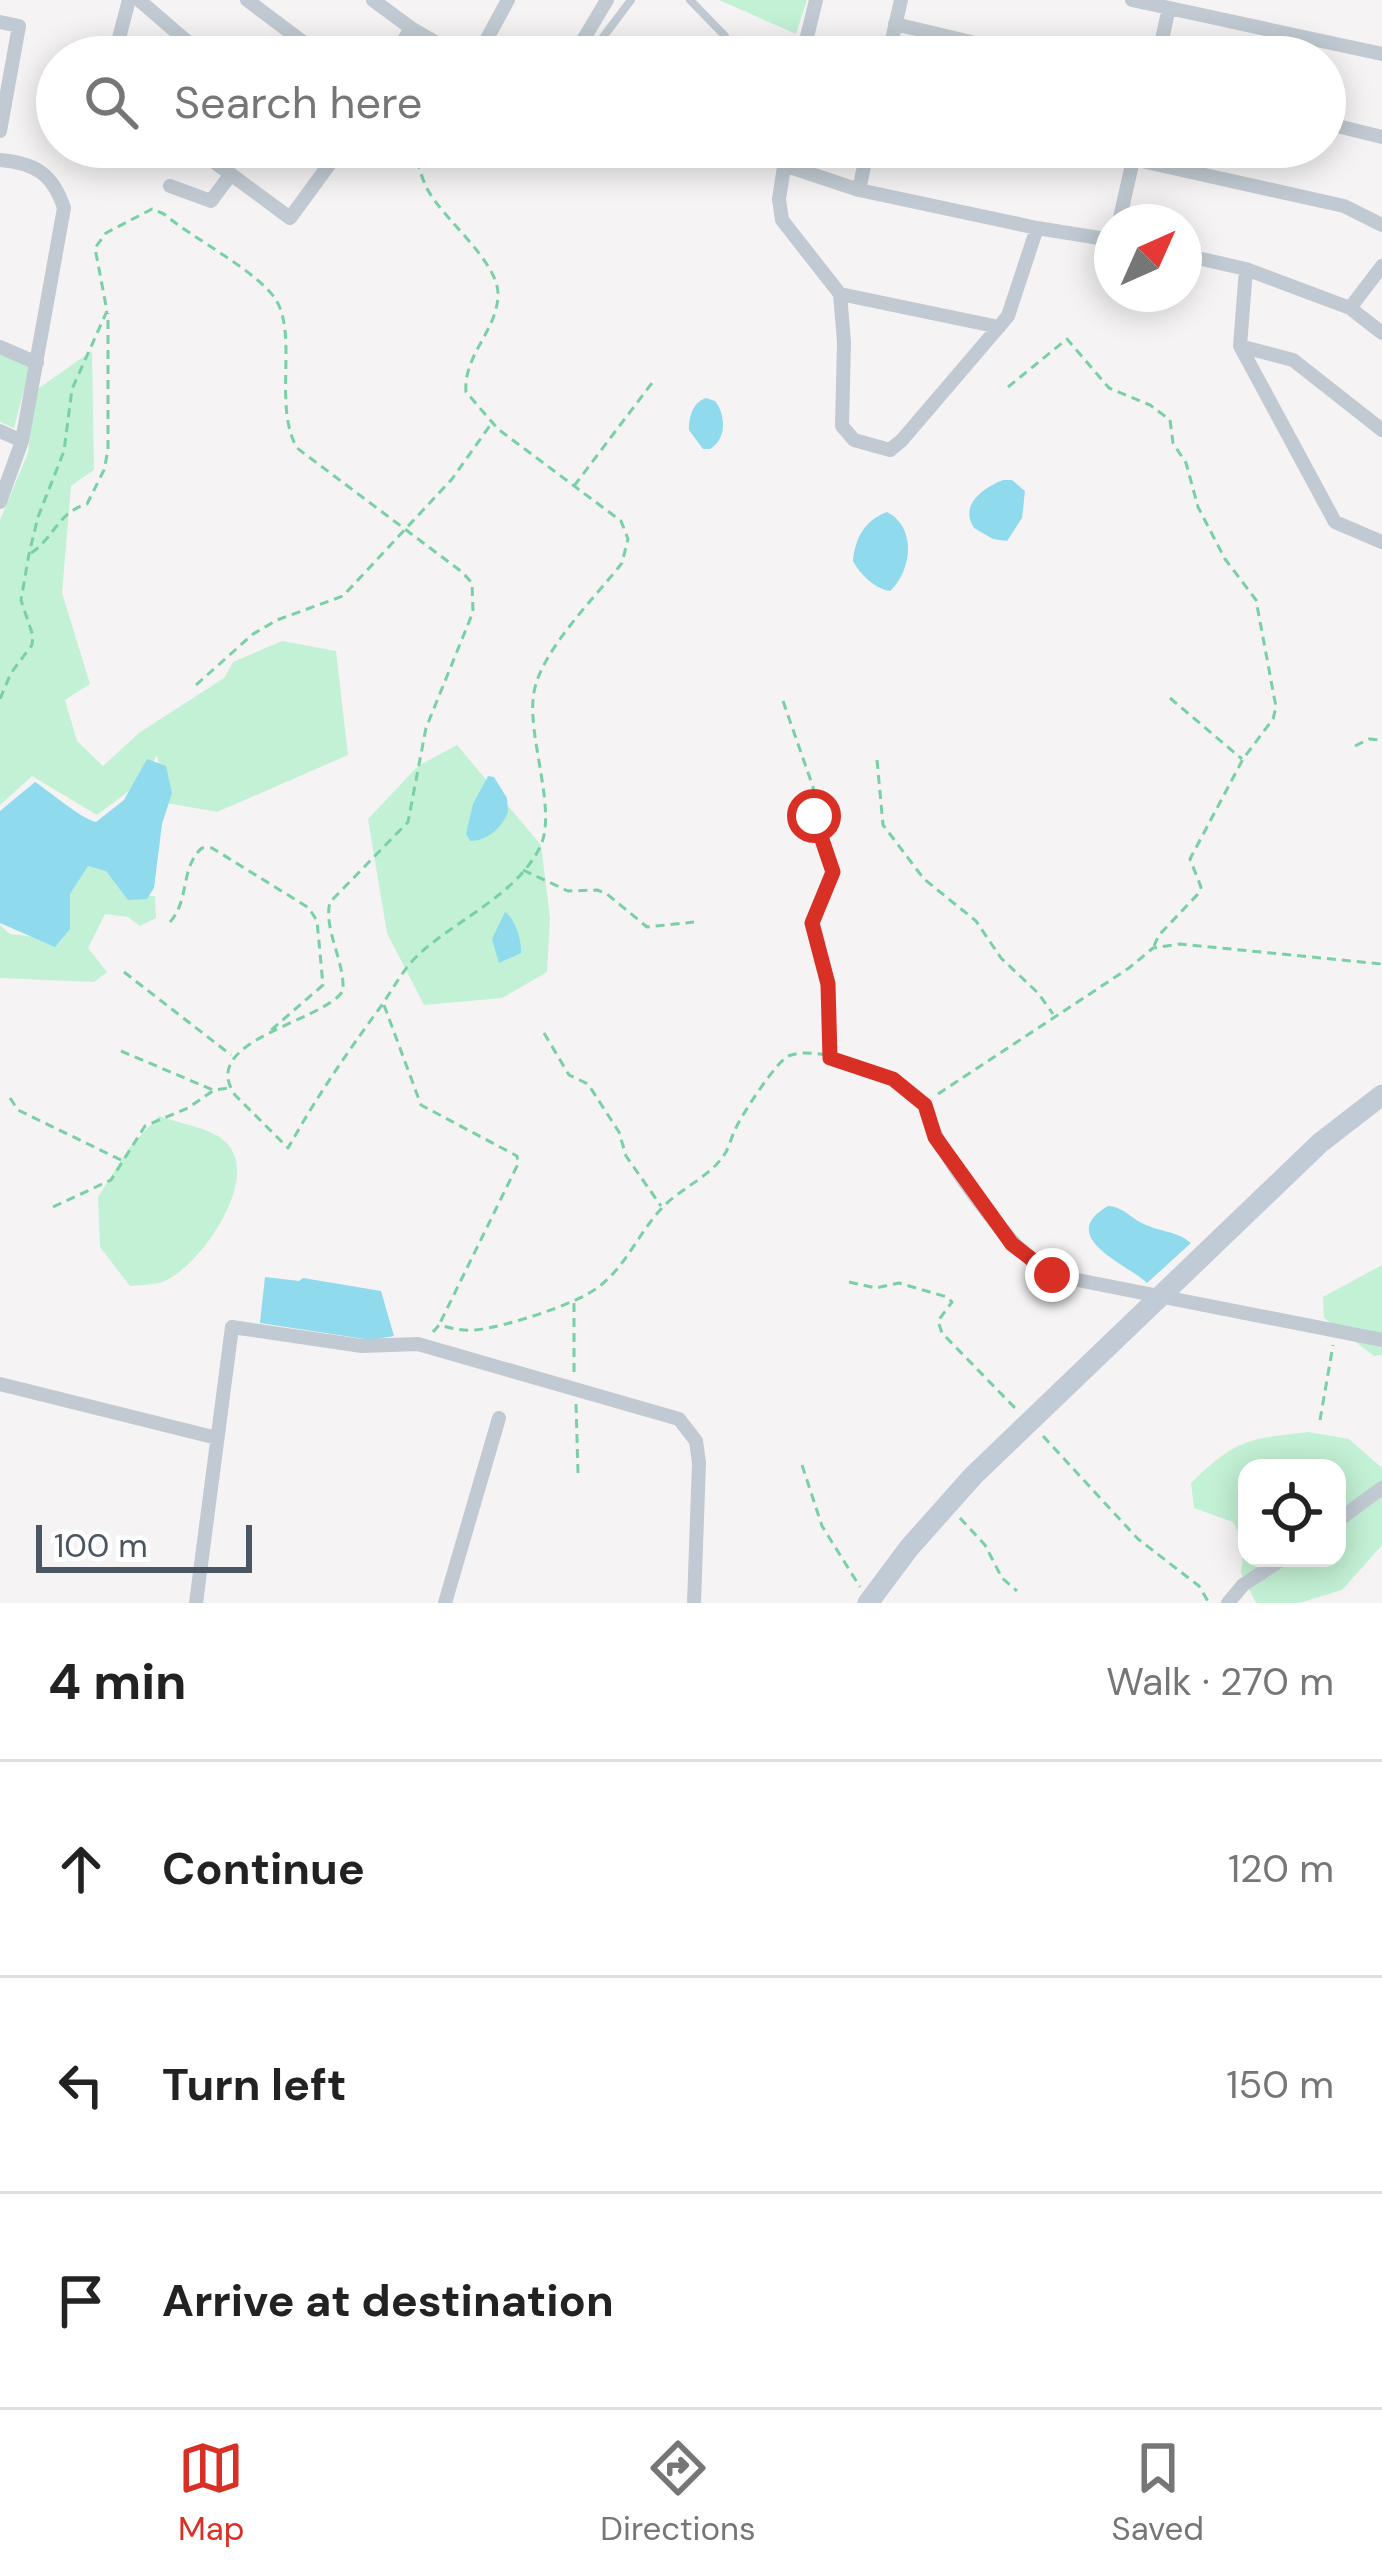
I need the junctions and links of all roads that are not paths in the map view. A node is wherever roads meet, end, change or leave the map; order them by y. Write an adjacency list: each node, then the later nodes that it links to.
1 (129, 0): 16 (street)
2 (140, 0): 17 (street)
3 (247, 0): 18 (street)
4 (373, 0): 15 (street)
5 (508, 0): 21 (street)
6 (607, 0): 22 (street)
7 (632, 0): 23 (lane)
8 (690, 0): 24 (lane)
9 (816, 0): 25 (street)
10 (901, 0): 14 (street)
11 (1132, 0): 12 (street)
12 (1169, 8): 28 (street); 29 (street)
13 (0, 22): 33 (street)
14 (895, 25): 26 (street); 27 (street)
15 (411, 28): 19 (street); 20 (street)
16 (120, 36)
17 (181, 36)
18 (294, 36)
19 (406, 36)
20 (425, 36)
21 (488, 36)
22 (586, 36)
23 (604, 36)
24 (725, 36)
25 (807, 36)
26 (892, 36)
27 (943, 36)
28 (1163, 36)
29 (1296, 36)
30 (1346, 47): 31 (street)
31 (1382, 55)
32 (1346, 128): 34 (street)
33 (0, 131)
34 (1382, 137)
35 (0, 160): 36 (street)
36 (36, 167)
37 (38, 168): 61 (street)
38 (222, 168): 45 (street)
39 (328, 168): 45 (street)
40 (784, 168): 55 (street)
41 (793, 168): 47 (street)
42 (864, 168): 47 (street)
43 (1131, 168): 48 (street)
44 (1194, 168): 49 (street)
45 (231, 175): 46 (street)
46 (170, 186)
47 (859, 190): 50 (street)
48 (1122, 204)
49 (1382, 226)
50 (1036, 228): 51 (street); 57 (street)
51 (1094, 237)
52 (1202, 259): 54 (street)
53 (1382, 266): 56 (street)
54 (1246, 269): 56 (street); 59 (street)
55 (840, 294): 57 (street); 57 (street)
56 (1350, 308): 58 (street)
57 (999, 327)
58 (1382, 333)
59 (1240, 346): 62 (street); 66 (street)
60 (0, 347): 61 (street)
61 (37, 363): 64 (street)
62 (1382, 430)
63 (0, 431): 64 (street)
64 (22, 441): 65 (street)
65 (0, 502)
66 (1382, 542)
67 (1382, 1095): 69 (street)
68 (925, 1105): 69 (street)
69 (1158, 1299): 70 (street); 77 (street)
70 (1382, 1340)
71 (0, 1384): 73 (street)
72 (499, 1418): 79 (street)
73 (217, 1438): 78 (street); 80 (street)
74 (1382, 1488): 75 (street)
75 (1346, 1514)
76 (1270, 1567): 81 (street)
77 (865, 1599)
78 (196, 1603)
79 (445, 1603)
80 (694, 1603)
81 (1228, 1603)

